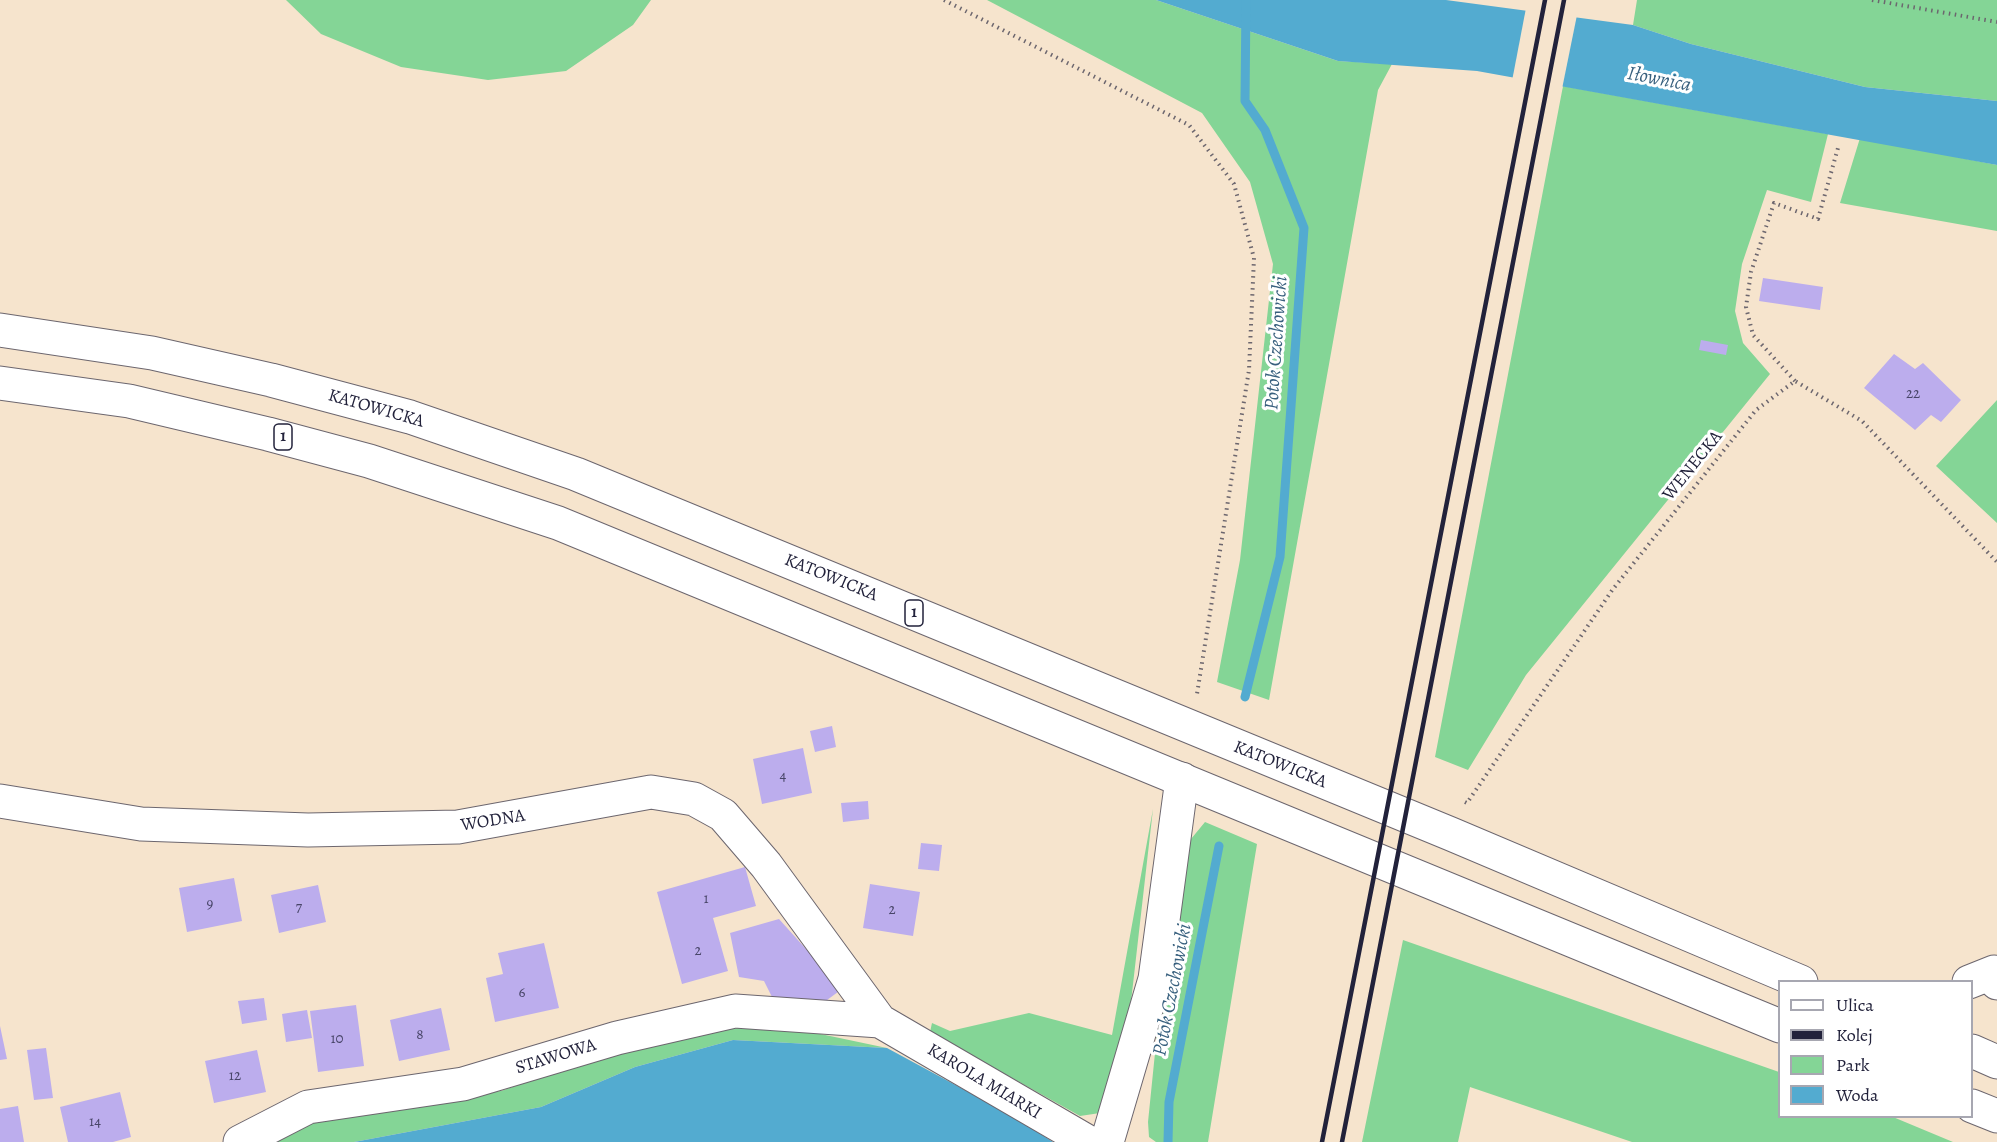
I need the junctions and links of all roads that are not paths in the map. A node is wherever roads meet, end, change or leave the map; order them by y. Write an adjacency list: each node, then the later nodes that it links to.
1 (0, 330): 5 (main road, KATOWICKA / 1)
2 (0, 383): 3 (main road, 1)
3 (1182, 779): 7 (main road, 1); 14 (main road)
4 (0, 801): 6 (main road, WODNA)
5 (1799, 980)
6 (880, 1021): 12 (main road, STAWOWA); 13 (main road, KAROLA MIARKI)
7 (1778, 1026)
8 (1973, 1052): 9 (main road)
9 (1997, 1062)
10 (1973, 1107): 11 (main road)
11 (1997, 1116)
12 (240, 1142)
13 (1088, 1142)
14 (1107, 1142)

